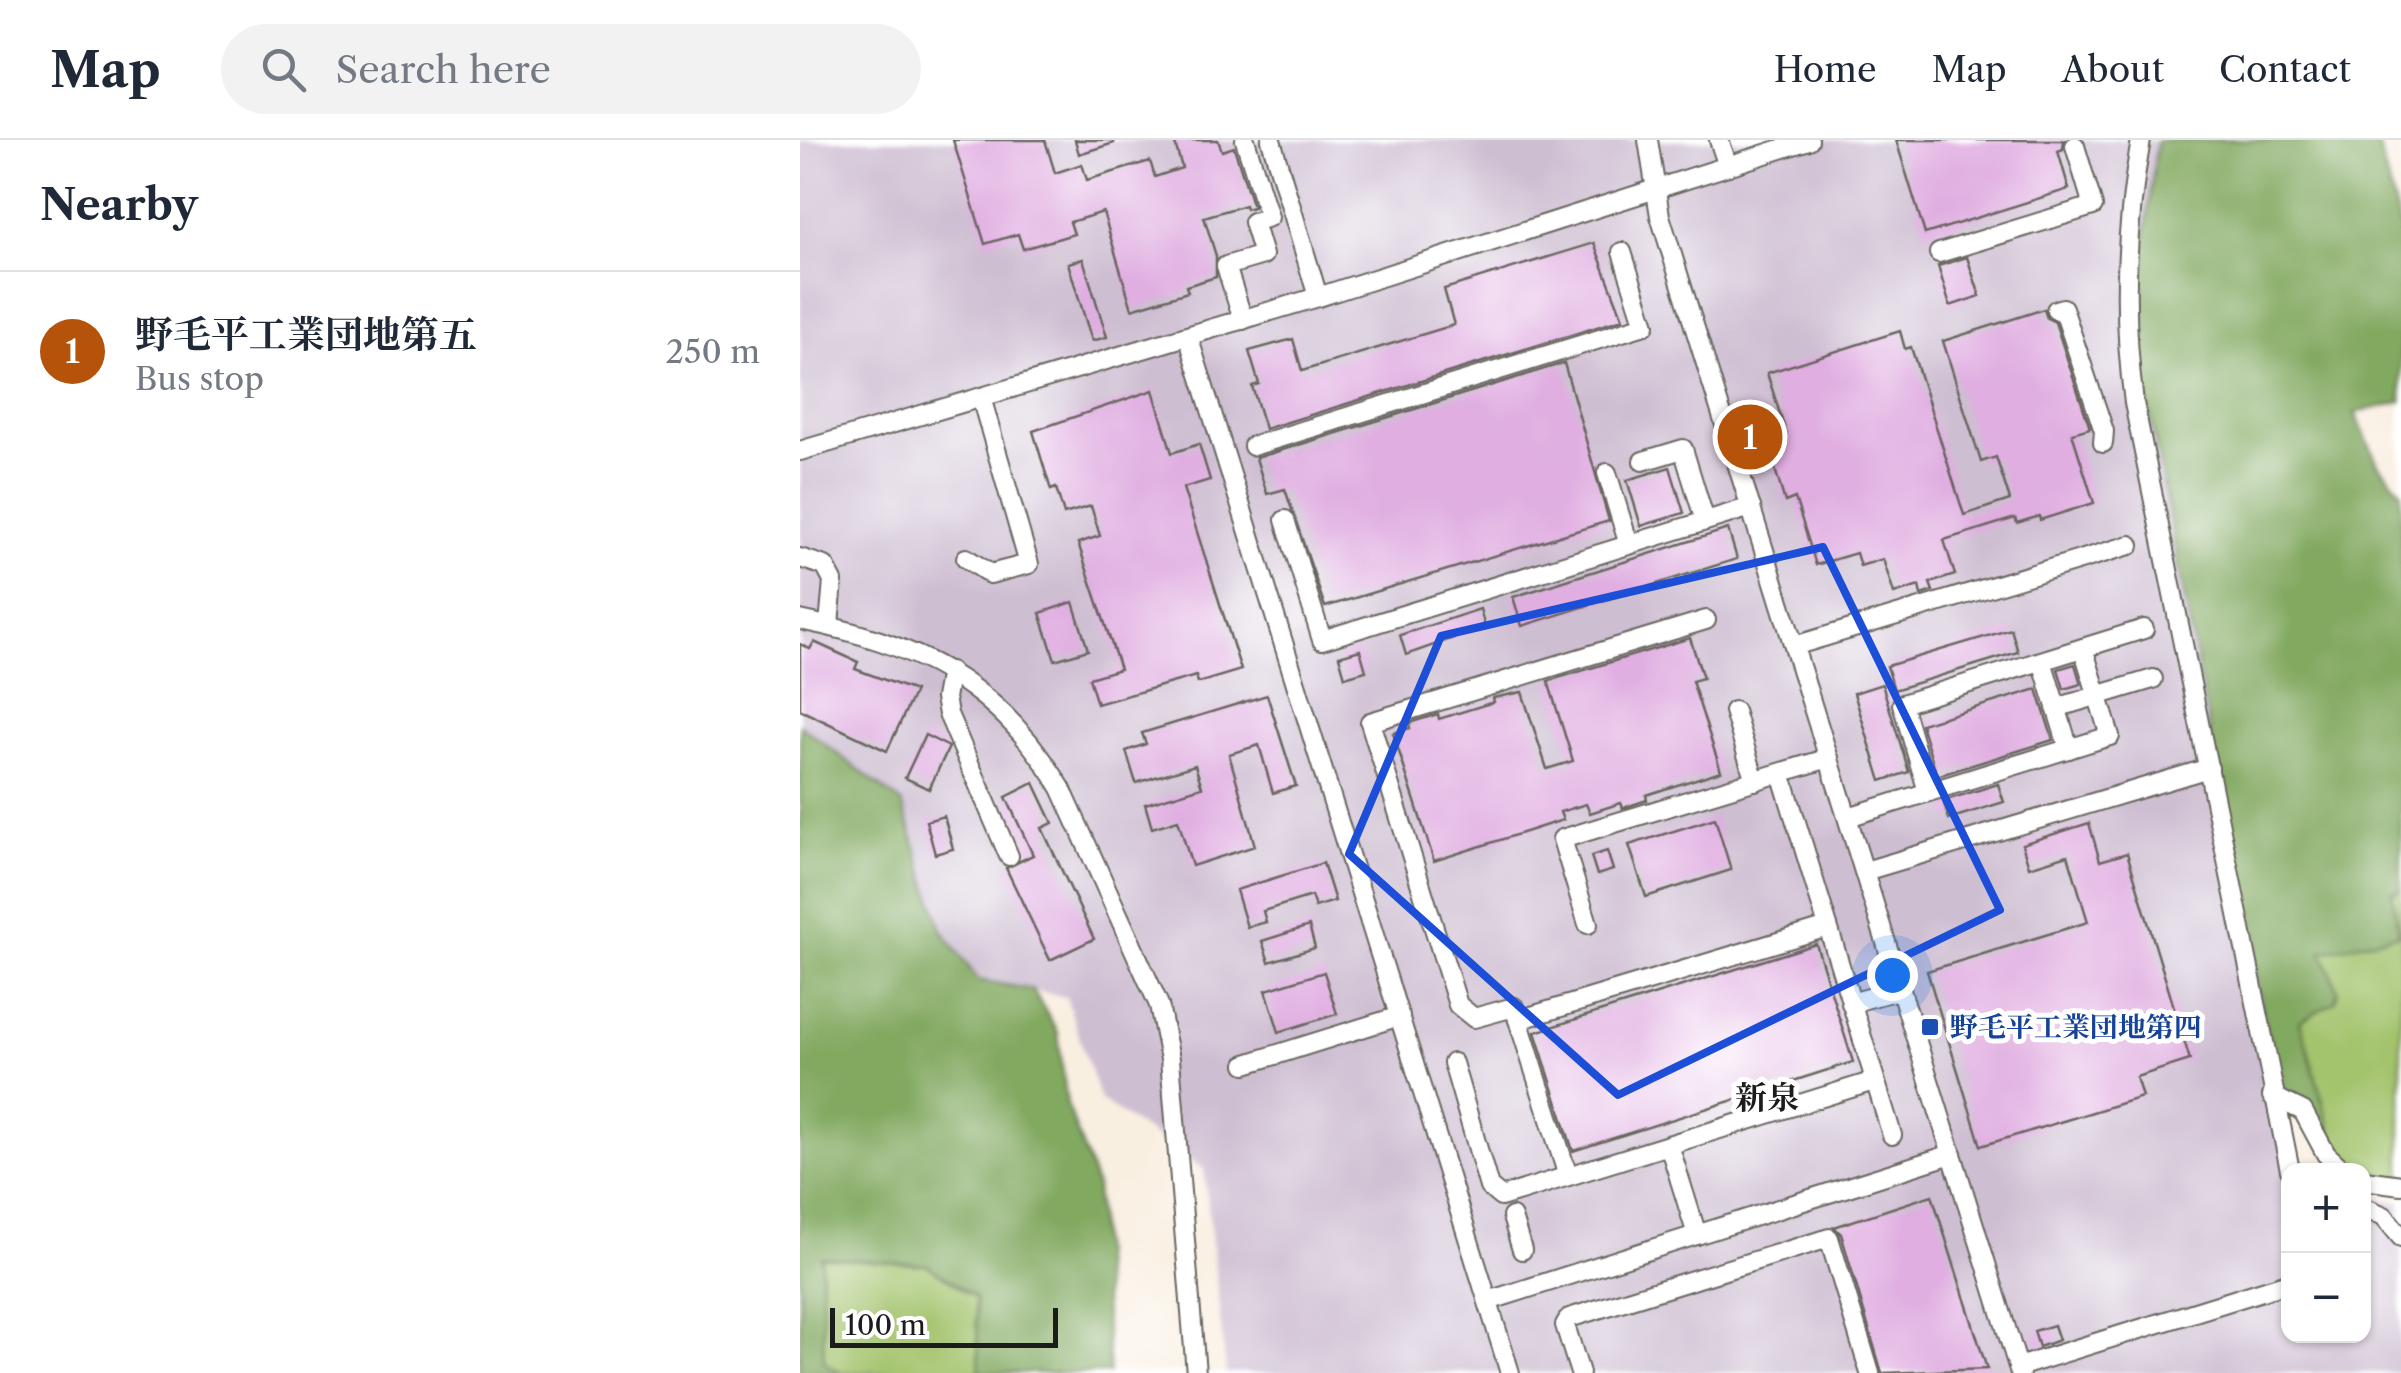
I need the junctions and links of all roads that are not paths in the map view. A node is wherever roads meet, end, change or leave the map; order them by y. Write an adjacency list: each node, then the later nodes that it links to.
1 (1245, 140): 14 (street)
2 (1271, 140): 12 (street)
3 (1648, 140): 9 (street)
4 (1720, 140): 8 (street)
5 (1809, 140): 8 (street)
6 (2141, 140): 43 (street)
7 (2075, 146): 11 (street)
8 (1728, 166): 9 (street)
9 (1656, 189): 12 (street); 22 (street)
10 (1622, 252): 18 (street)
11 (1939, 252)
12 (1318, 297): 14 (street)
13 (2056, 310): 17 (street)
14 (1243, 320): 15 (street)
15 (1188, 336): 16 (street); 54 (street)
16 (981, 397): 19 (street); 28 (street)
17 (2102, 444)
18 (1253, 446)
19 (800, 450)
20 (1643, 461): 24 (street)
21 (1607, 473): 25 (street)
22 (1751, 507): 24 (street); 33 (street)
23 (1285, 520): 25 (street)
24 (1704, 521): 25 (street)
25 (1630, 544)
26 (2130, 544): 33 (street)
27 (800, 558): 31 (street)
28 (966, 558)
29 (800, 620): 31 (street)
30 (1706, 620): 55 (street)
31 (829, 625): 36 (street)
32 (2144, 629): 34 (street)
33 (1794, 646): 42 (street)
34 (2083, 648): 35 (street); 38 (street)
35 (2042, 660): 39 (street); 46 (street)
36 (950, 671): 48 (street); 76 (street)
37 (2153, 679): 38 (street)
38 (2098, 696): 39 (street); 41 (street)
39 (2056, 708): 41 (street)
40 (1734, 711): 45 (street)
41 (2069, 749): 46 (street)
42 (1829, 758): 44 (street); 47 (street)
43 (2209, 768): 49 (street); 59 (street)
44 (1781, 772): 45 (street); 51 (street)
45 (1755, 780): 50 (street)
46 (1928, 792): 47 (street)
47 (1848, 817): 49 (street)
48 (1009, 856)
49 (1864, 871): 52 (street)
50 (1588, 924)
51 (1828, 927): 53 (street); 55 (street)
52 (1901, 989): 53 (street); 62 (street)
53 (1851, 1003): 58 (street)
54 (1400, 1016): 57 (street); 74 (street)
55 (1518, 1020): 65 (street)
56 (1453, 1062): 65 (street)
57 (1246, 1064)
58 (1874, 1081): 60 (street); 61 (street)
59 (2272, 1096): 63 (street); 64 (street)
60 (1892, 1135)
61 (1669, 1145): 65 (street); 70 (street)
62 (1952, 1154): 70 (street); 75 (street)
63 (2288, 1163)
64 (2336, 1163)
65 (1568, 1176)
66 (2371, 1181): 67 (street)
67 (2401, 1186)
68 (2371, 1210): 71 (street)
69 (1512, 1217): 72 (street)
70 (1698, 1235): 74 (street)
71 (2401, 1237)
72 (1522, 1250)
73 (2281, 1285): 75 (street)
74 (1488, 1301): 77 (street)
75 (2019, 1370)
76 (1196, 1373)
77 (1510, 1373)
78 (1580, 1373): 79 (street)
79 (1870, 1373)

